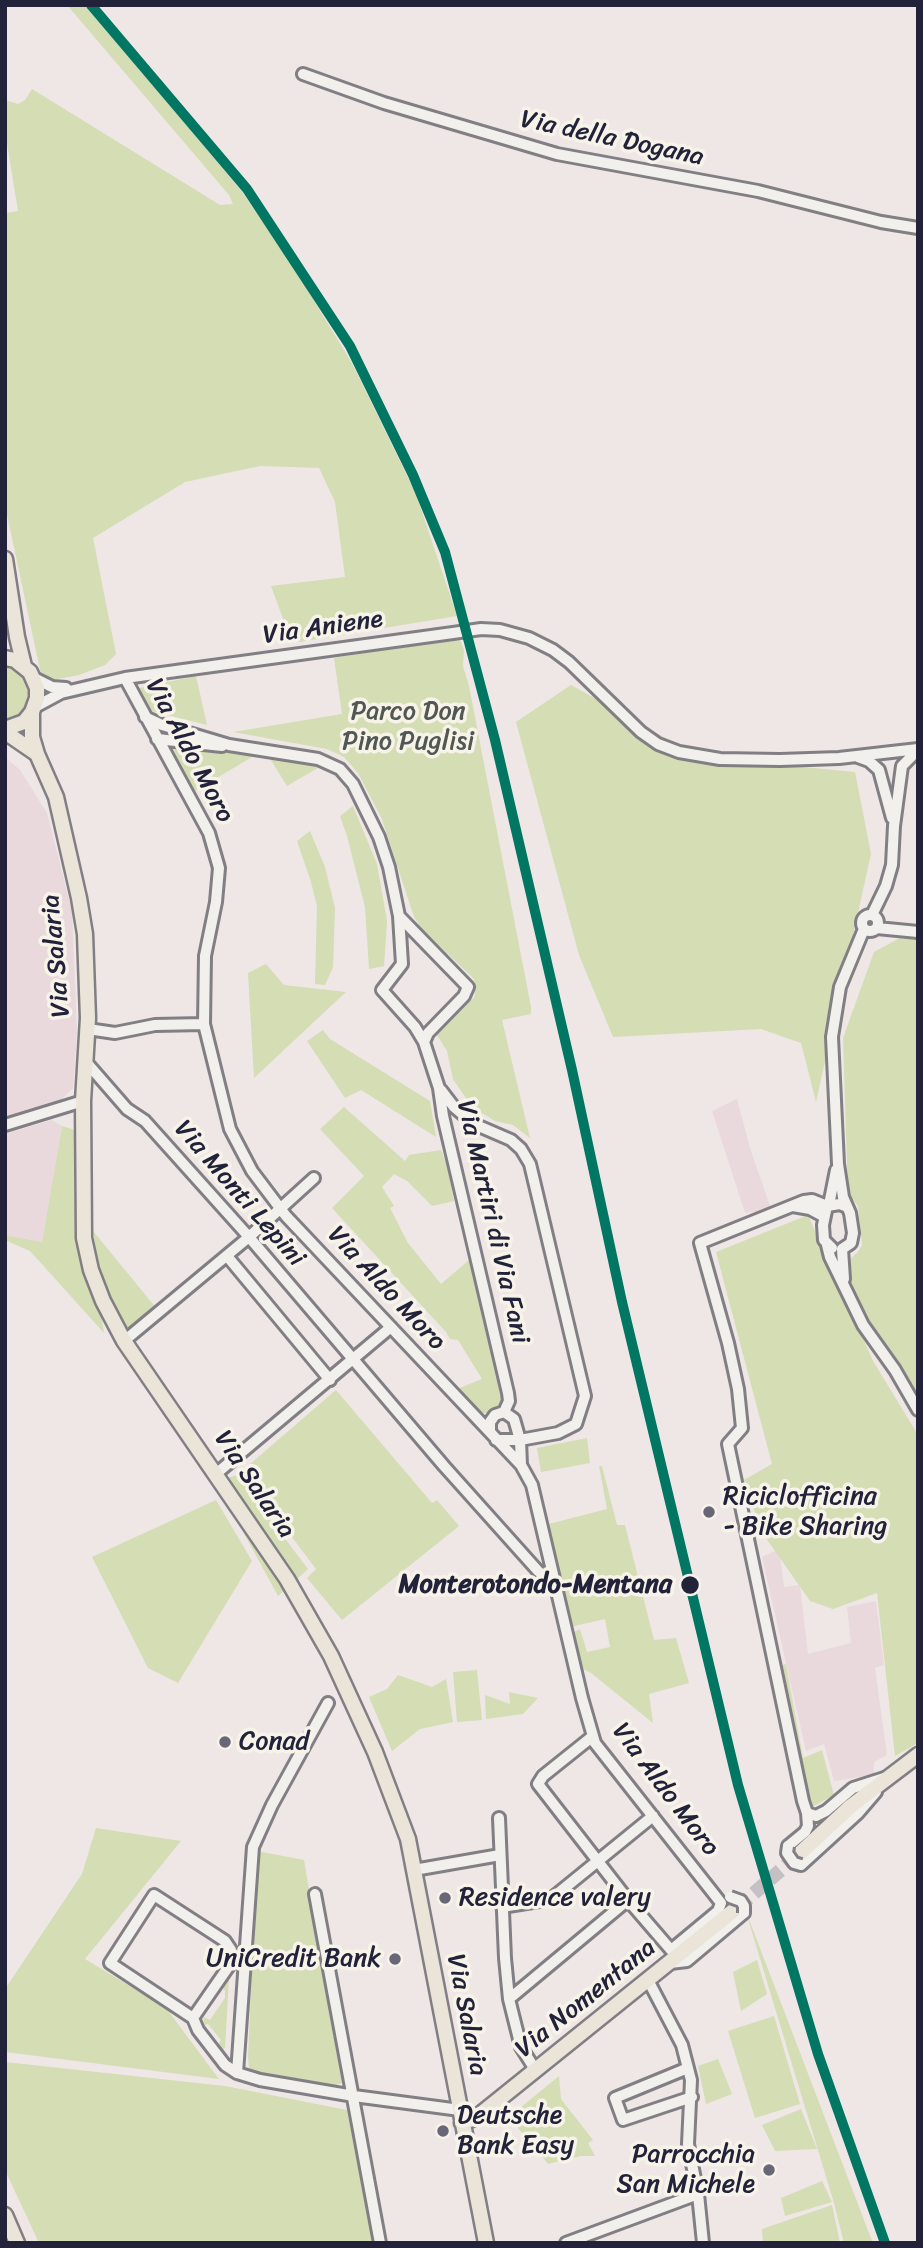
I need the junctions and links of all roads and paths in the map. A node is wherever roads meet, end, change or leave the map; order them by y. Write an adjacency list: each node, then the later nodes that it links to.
1 (303, 74): 2 (street, Via della Dogana)
2 (918, 228)
3 (5, 558): 4 (main road)
4 (13, 607): 5 (main road); 7 (main road)
5 (5, 639)
6 (5, 658): 7 (main road)
7 (24, 666): 8 (main road)
8 (34, 678): 10 (street, Via Aniene); 11 (main road, Via Salaria)
9 (125, 678): 10 (street, Via Aniene); 12 (street, Via Aldo Moro); 19 (street, Via Aniene)
10 (76, 688): 11 (street, Via Aniene)
11 (33, 710): 13 (main road); 18 (main road, Via Salaria)
12 (145, 717): 14 (street, Via Aldo Moro); 15 (street)
13 (5, 731): 18 (main road)
14 (157, 739): 15 (street); 28 (street, Via Aldo Moro)
15 (229, 745): 24 (street, Via Martiri di Via Fani)
16 (918, 750): 17 (street, Via Aniene); 20 (street)
17 (889, 752): 19 (street, Via Aniene); 20 (street); 21 (street)
18 (37, 754): 29 (main road, Via Salaria)
19 (856, 756): 21 (street)
20 (902, 766): 22 (street)
21 (879, 770): 22 (street)
22 (894, 826): 23 (street)
23 (872, 915): 25 (street); 26 (street)
24 (399, 916): 30 (street, Via Martiri di Via Fani); 30 (street)
25 (877, 928): 26 (street); 27 (street)
26 (864, 929): 35 (street)
27 (918, 932)
28 (204, 1024): 29 (street); 38 (street, Via Aldo Moro)
29 (88, 1029): 31 (main road, Via Salaria)
30 (424, 1042): 32 (street, Via Martiri di Via Fani)
31 (87, 1063): 33 (main road, Via Salaria); 40 (street, Via Monti Lepini)
32 (439, 1088): 51 (street, Via Martiri di Via Fani); 53 (street)
33 (83, 1101): 34 (street); 46 (main road, Via Salaria)
34 (5, 1125)
35 (838, 1164): 37 (street); 39 (street)
36 (314, 1178): 38 (street)
37 (845, 1206): 39 (street); 42 (street)
38 (280, 1208): 40 (street); 45 (street, Via Aldo Moro)
39 (827, 1209): 41 (street); 61 (street)
40 (249, 1237): 43 (street); 47 (street, Via Monti Lepini)
41 (827, 1245): 42 (street); 44 (street)
42 (842, 1250): 44 (street)
43 (227, 1256): 46 (street); 48 (street)
44 (845, 1286): 49 (street)
45 (391, 1327): 47 (street); 50 (street, Via Aldo Moro)
46 (124, 1341): 55 (main road, Via Salaria)
47 (353, 1360): 48 (street); 56 (street, Via Monti Lepini)
48 (330, 1380): 55 (street)
49 (918, 1410)
50 (471, 1414): 51 (street); 52 (street, Via Aldo Moro)
51 (499, 1414): 52 (street); 53 (street)
52 (493, 1436): 53 (street); 54 (street, Via Aldo Moro)
53 (520, 1440): 54 (street)
54 (521, 1465): 56 (street, Via Aldo Moro)
55 (221, 1470): 67 (main road, Via Salaria)
56 (556, 1586): 58 (street, Via Aldo Moro)
57 (328, 1703): 79 (street)
58 (593, 1736): 62 (street, Via Aldo Moro); 66 (street)
59 (918, 1755): 60 (main road)
60 (888, 1779): 61 (street); 65 (main road)
61 (807, 1813): 65 (street)
62 (653, 1816): 66 (street); 69 (street, Via Aldo Moro)
63 (499, 1818): 64 (street)
64 (500, 1855): 67 (street); 72 (street)
65 (795, 1856)
66 (598, 1861): 70 (street); 72 (street)
67 (414, 1870): 82 (main road, Via Salaria)
68 (315, 1895): 80 (street)
69 (716, 1895): 71 (street); 73 (street)
70 (628, 1900): 73 (street); 75 (street)
71 (737, 1906): 73 (main road, Via Nomentana)
72 (502, 1907): 75 (street)
73 (670, 1957): 74 (main road, Via Nomentana)
74 (648, 1980): 77 (street); 78 (main road, Via Nomentana)
75 (509, 1999): 78 (street)
76 (193, 2018): 76 (street); 79 (street)
77 (688, 2068): 81 (street); 81 (street)
78 (536, 2071): 82 (main road, Via Nomentana)
79 (237, 2073): 80 (street)
80 (354, 2096): 82 (street); 86 (street)
81 (692, 2097): 83 (street)
82 (461, 2117): 87 (main road, Via Salaria)
83 (698, 2194): 88 (street); 89 (street)
84 (5, 2215): 85 (main road)
85 (17, 2243)
86 (380, 2243)
87 (486, 2243)
88 (566, 2243)
89 (703, 2243)

